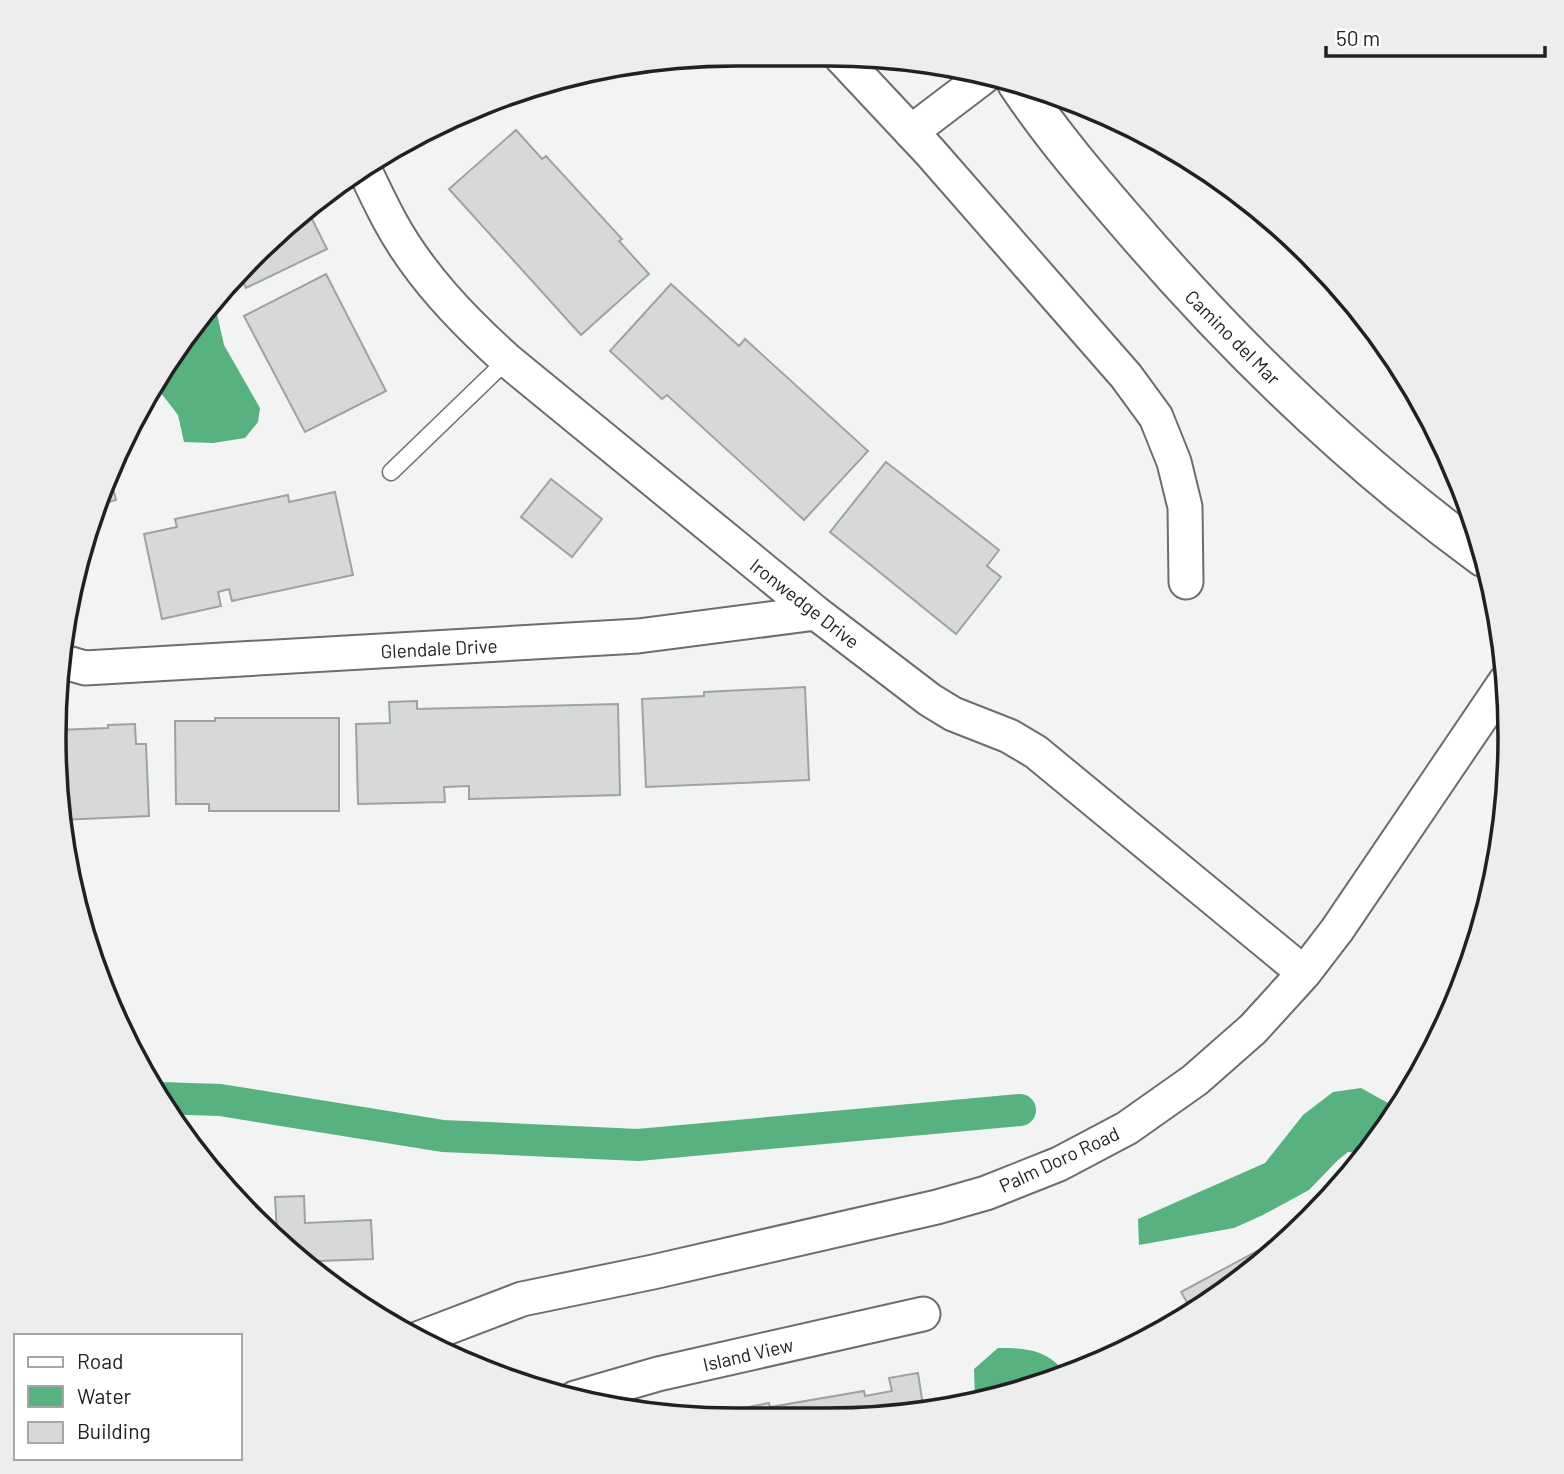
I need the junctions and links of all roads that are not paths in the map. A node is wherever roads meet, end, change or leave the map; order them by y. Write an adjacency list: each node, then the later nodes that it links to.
1 (850, 67): 4 (street)
2 (975, 83): 4 (street)
3 (1030, 98): 8 (street, Camino del Mar)
4 (911, 132): 9 (street)
5 (368, 177): 6 (street, Ironwedge Drive)
6 (507, 360): 7 (lane); 10 (street, Ironwedge Drive)
7 (391, 472)
8 (1471, 549)
9 (1186, 582)
10 (816, 612): 11 (street, Glendale Drive); 13 (street, Ironwedge Drive)
11 (71, 664)
12 (1496, 695): 13 (street, Palm Doro Road)
13 (1304, 973): 15 (street, Palm Doro Road)
14 (923, 1314): 16 (street, Island View)
15 (432, 1334)
16 (595, 1392)

